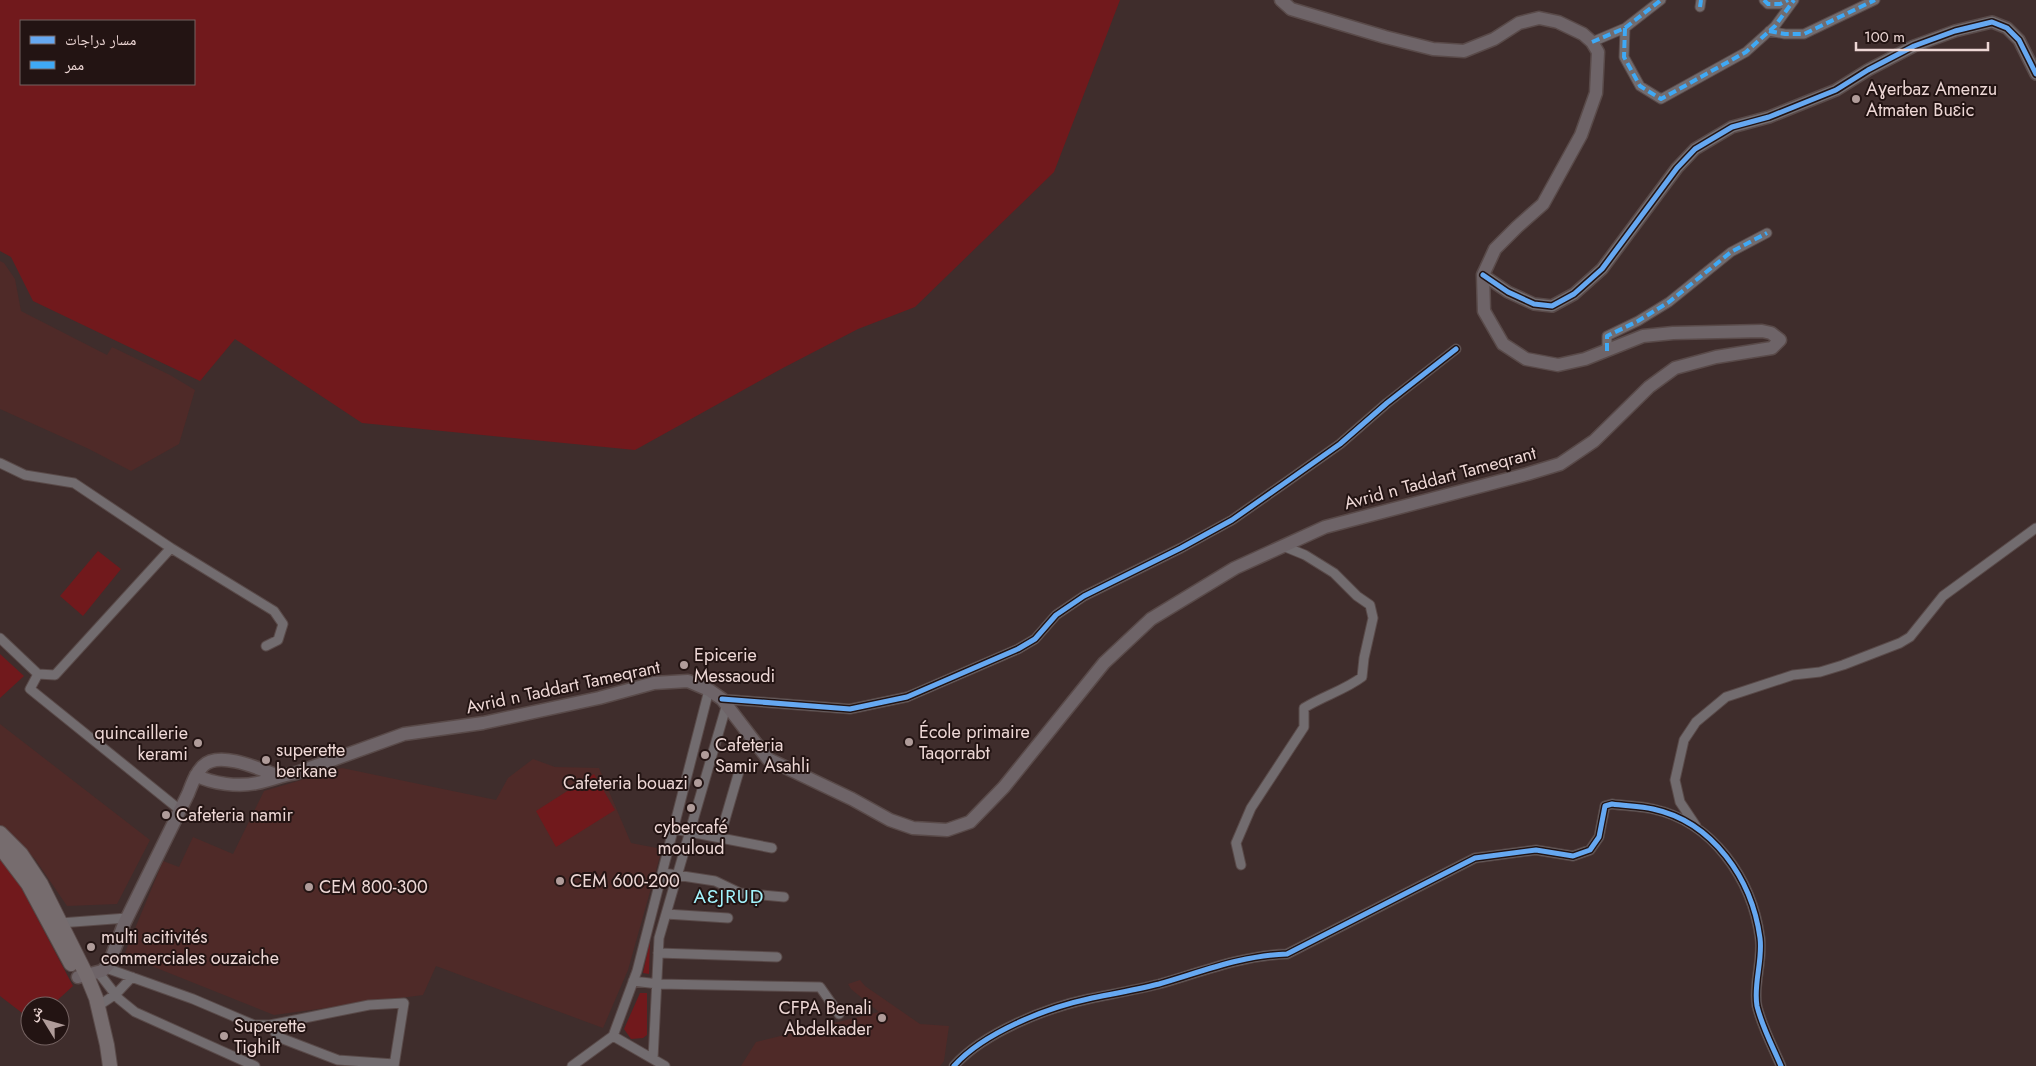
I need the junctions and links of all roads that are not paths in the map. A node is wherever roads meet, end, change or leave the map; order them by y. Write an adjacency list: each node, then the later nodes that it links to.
1 (1281, 0): 9 (main road)
2 (1661, 0): 7 (street)
3 (1764, 0): 4 (street)
4 (1788, 0)
5 (1794, 0): 8 (street)
6 (1875, 0): 8 (street)
7 (1625, 28): 8 (street); 9 (street)
8 (1769, 31)
9 (1592, 42): 12 (main road, Avrid n Taddart Tameqrant)
10 (2036, 74): 12 (street)
11 (1767, 233): 14 (street)
12 (1483, 275): 14 (main road, Avrid n Taddart Tameqrant)
13 (1456, 349): 23 (street)
14 (1606, 351): 17 (main road, Avrid n Taddart Tameqrant)
15 (0, 463): 18 (street)
16 (2036, 528): 28 (street)
17 (1283, 546): 23 (main road, Avrid n Taddart Tameqrant); 35 (street)
18 (172, 548): 20 (street); 21 (street)
19 (0, 638): 21 (street)
20 (266, 646)
21 (38, 674): 27 (street)
22 (709, 690): 23 (main road, Avrid n Taddart Tameqrant); 26 (main road, Avrid n Taddart Tameqrant); 29 (street)
23 (724, 703): 30 (street)
24 (740, 768): 32 (street)
25 (196, 775): 26 (main road, Avrid n Taddart Tameqrant); 26 (main road); 27 (main road)
26 (278, 776)
27 (180, 810): 40 (main road)
28 (1697, 828): 55 (street); 62 (street)
29 (674, 829): 30 (street); 36 (street)
30 (689, 831): 32 (street); 37 (street)
31 (0, 833): 42 (main road)
32 (720, 838): 34 (street)
33 (0, 847): 45 (main road)
34 (772, 848)
35 (1241, 864)
36 (662, 873): 37 (street); 47 (street)
37 (677, 875): 38 (street); 39 (street)
38 (784, 897)
39 (666, 914): 41 (street); 43 (street)
40 (127, 918): 42 (street); 45 (main road)
41 (728, 918)
42 (60, 923): 45 (main road)
43 (658, 953): 44 (street); 48 (street)
44 (777, 957)
45 (92, 973): 46 (street); 49 (street); 50 (main road); 57 (main road)
46 (132, 977): 49 (street); 52 (street)
47 (633, 981): 48 (street); 53 (street)
48 (658, 984): 51 (street); 54 (street)
49 (116, 994): 50 (street); 59 (street)
50 (98, 1006): 58 (main road)
51 (839, 1014)
52 (270, 1025): 56 (street); 56 (street)
53 (613, 1036): 54 (street); 60 (street)
54 (652, 1059): 61 (street)
55 (959, 1064)
56 (394, 1065)
57 (104, 1066)
58 (110, 1066)
59 (255, 1066)
60 (572, 1066)
61 (665, 1066)
62 (1782, 1066)

